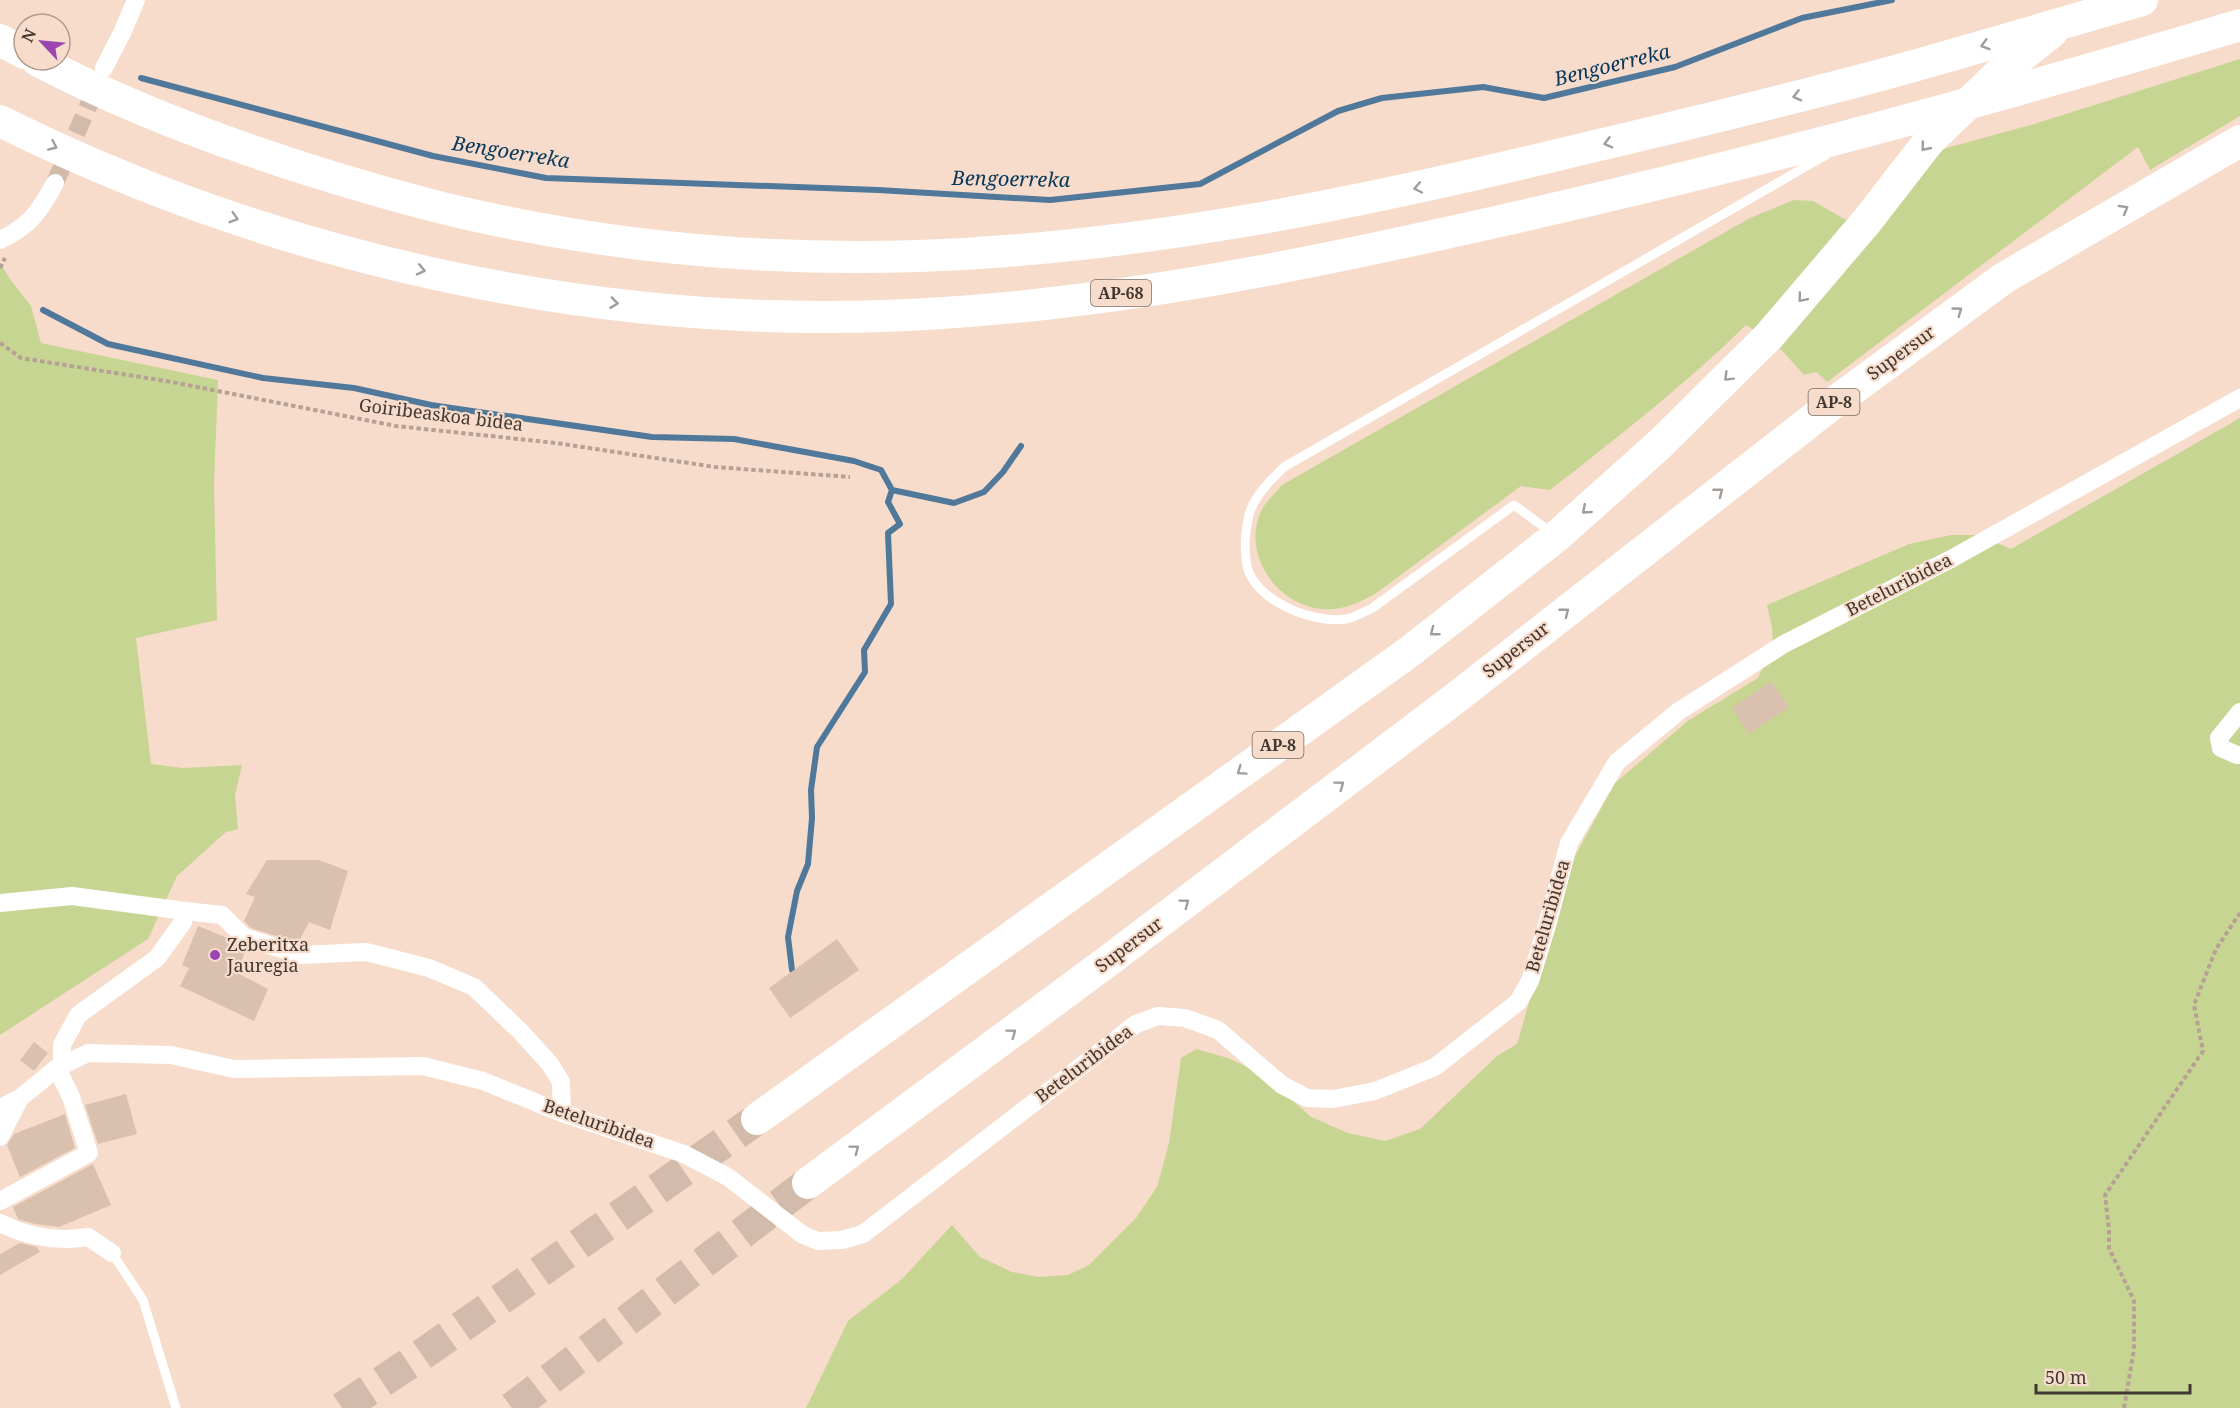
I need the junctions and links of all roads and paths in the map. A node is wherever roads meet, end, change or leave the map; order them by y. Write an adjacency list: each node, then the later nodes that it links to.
1 (136, 0): 5 (street)
2 (2097, 0): 15 (highway, AP-8, one-way to 15)
3 (2142, 0): 6 (highway, one-way to 6)
4 (2240, 25): 8 (highway, AP-68)
5 (104, 68)
6 (61, 72)
7 (0, 120): 8 (highway, AP-68, one-way to 8)
8 (1866, 131): 15 (lane)
9 (2240, 141): 27 (highway, Supersur / AP-8, one-way to 9)
10 (55, 183): 11 (street)
11 (0, 240)
12 (0, 343): 14 (path, Goiribeaskoa bidea)
13 (2240, 398): 24 (street, Beteluribidea)
14 (850, 477)
15 (1557, 536): 25 (highway, AP-8, one-way to 25)
16 (2240, 712): 17 (street)
17 (2240, 755)
18 (0, 903): 19 (street)
19 (185, 911): 21 (street); 24 (street)
20 (2240, 913): 32 (path)
21 (59, 1067): 22 (street, Beteluribidea); 24 (street, Beteluribidea); 28 (street)
22 (20, 1098): 23 (street); 26 (street)
23 (0, 1107)
24 (562, 1113)
25 (757, 1119)
26 (0, 1137)
27 (808, 1183)
28 (0, 1201)
29 (0, 1223): 30 (street)
30 (112, 1253): 31 (lane)
31 (176, 1408)
32 (2124, 1408)

